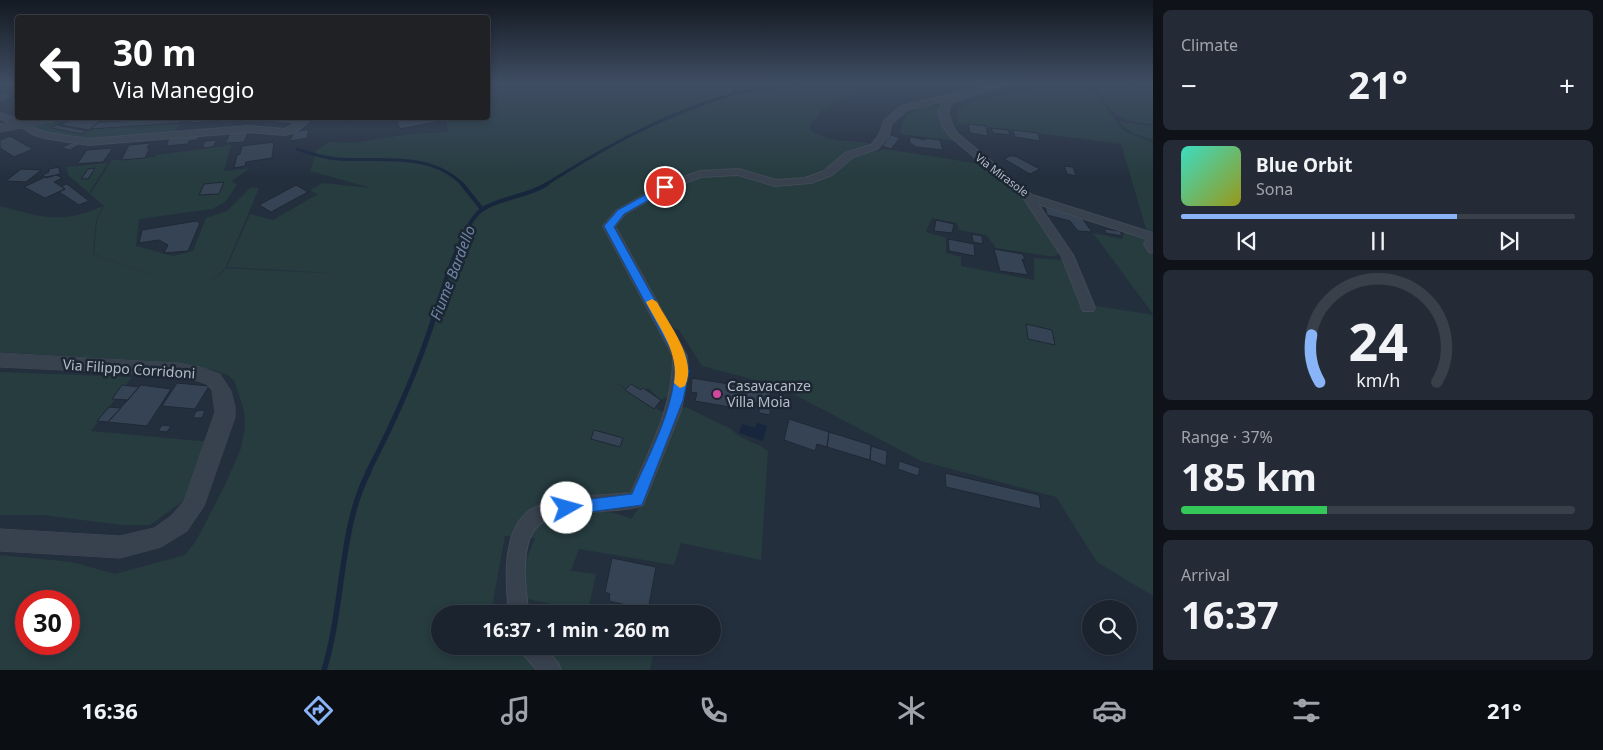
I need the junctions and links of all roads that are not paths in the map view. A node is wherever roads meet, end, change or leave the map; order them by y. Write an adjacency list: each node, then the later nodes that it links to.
1 (897, 114): 14 (street)
2 (944, 114): 8 (street, Via Mirasole)
3 (0, 116): 4 (street)
4 (15, 119)
5 (23, 120): 6 (street); 7 (street)
6 (305, 120)
7 (0, 128)
8 (1028, 197): 9 (street, Via Mirasole); 11 (street)
9 (1153, 237): 10 (street)
10 (1153, 249)
11 (1088, 308)
12 (6, 361): 13 (street, Via Filippo Corridoni)
13 (0, 540)
14 (518, 605)
15 (538, 655): 16 (street)
16 (551, 670)

